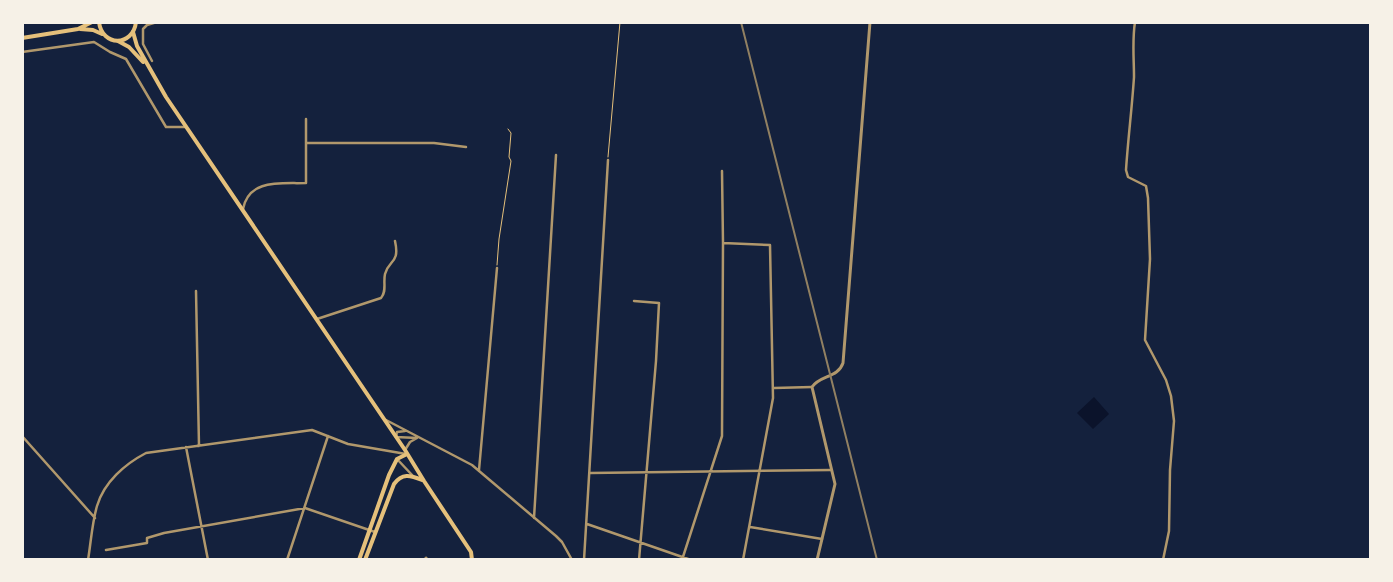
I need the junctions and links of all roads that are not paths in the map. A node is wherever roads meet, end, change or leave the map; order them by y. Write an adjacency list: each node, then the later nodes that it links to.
1 (92, 22): 7 (main road)
2 (98, 22): 8 (main road)
3 (157, 22): 12 (street)
4 (870, 22): 28 (street)
5 (1135, 22): 71 (street)
6 (136, 26): 10 (main road); 13 (main road)
7 (78, 29): 8 (main road); 9 (main road)
8 (102, 34): 10 (main road)
9 (22, 38)
10 (118, 41): 13 (main road)
11 (22, 52): 15 (street)
12 (152, 61)
13 (146, 66): 15 (main road)
14 (306, 119): 16 (street)
15 (185, 127): 21 (main road)
16 (306, 143): 17 (street); 21 (street)
17 (466, 147)
18 (556, 155): 50 (street)
19 (608, 160): 45 (street)
20 (722, 171): 23 (street)
21 (243, 209): 27 (main road)
22 (395, 241): 27 (street)
23 (724, 243): 29 (street); 44 (street)
24 (497, 268): 40 (street)
25 (196, 291): 36 (street)
26 (634, 301): 43 (street)
27 (317, 319): 30 (main road)
28 (812, 387): 29 (street); 41 (street)
29 (774, 388): 42 (street)
30 (384, 420): 31 (street); 34 (main road)
31 (407, 432): 34 (street); 35 (street)
32 (22, 436): 49 (street)
33 (328, 436): 36 (street); 38 (street); 48 (street)
34 (396, 437): 35 (street); 38 (main road)
35 (418, 438): 38 (street); 40 (street)
36 (199, 446): 37 (street)
37 (186, 448): 49 (street); 52 (street)
38 (406, 452): 39 (main road); 47 (main road)
39 (397, 459): 46 (street); 54 (main road)
40 (479, 470): 50 (street)
41 (832, 470): 42 (street); 56 (street)
42 (760, 471): 44 (street); 53 (street)
43 (647, 472): 44 (street); 45 (street); 57 (street)
44 (710, 472): 59 (street)
45 (590, 473): 51 (street)
46 (413, 477): 47 (main road); 55 (main road)
47 (424, 481): 64 (main road)
48 (305, 508): 52 (street); 54 (street); 63 (street)
49 (95, 518): 61 (street)
50 (534, 518): 65 (street)
51 (588, 524): 57 (street); 66 (street)
52 (201, 527): 58 (street); 62 (street)
53 (750, 527): 56 (street); 69 (street)
54 (370, 530): 55 (street); 60 (main road)
55 (375, 532): 60 (main road)
56 (822, 539): 70 (street)
57 (641, 542): 59 (street); 67 (street)
58 (106, 550)
59 (682, 558): 68 (street)
60 (362, 559)
61 (88, 560)
62 (208, 560)
63 (286, 560)
64 (472, 560)
65 (572, 560)
66 (584, 560)
67 (639, 560)
68 (691, 560)
69 (743, 560)
70 (817, 560)
71 (1163, 560)

